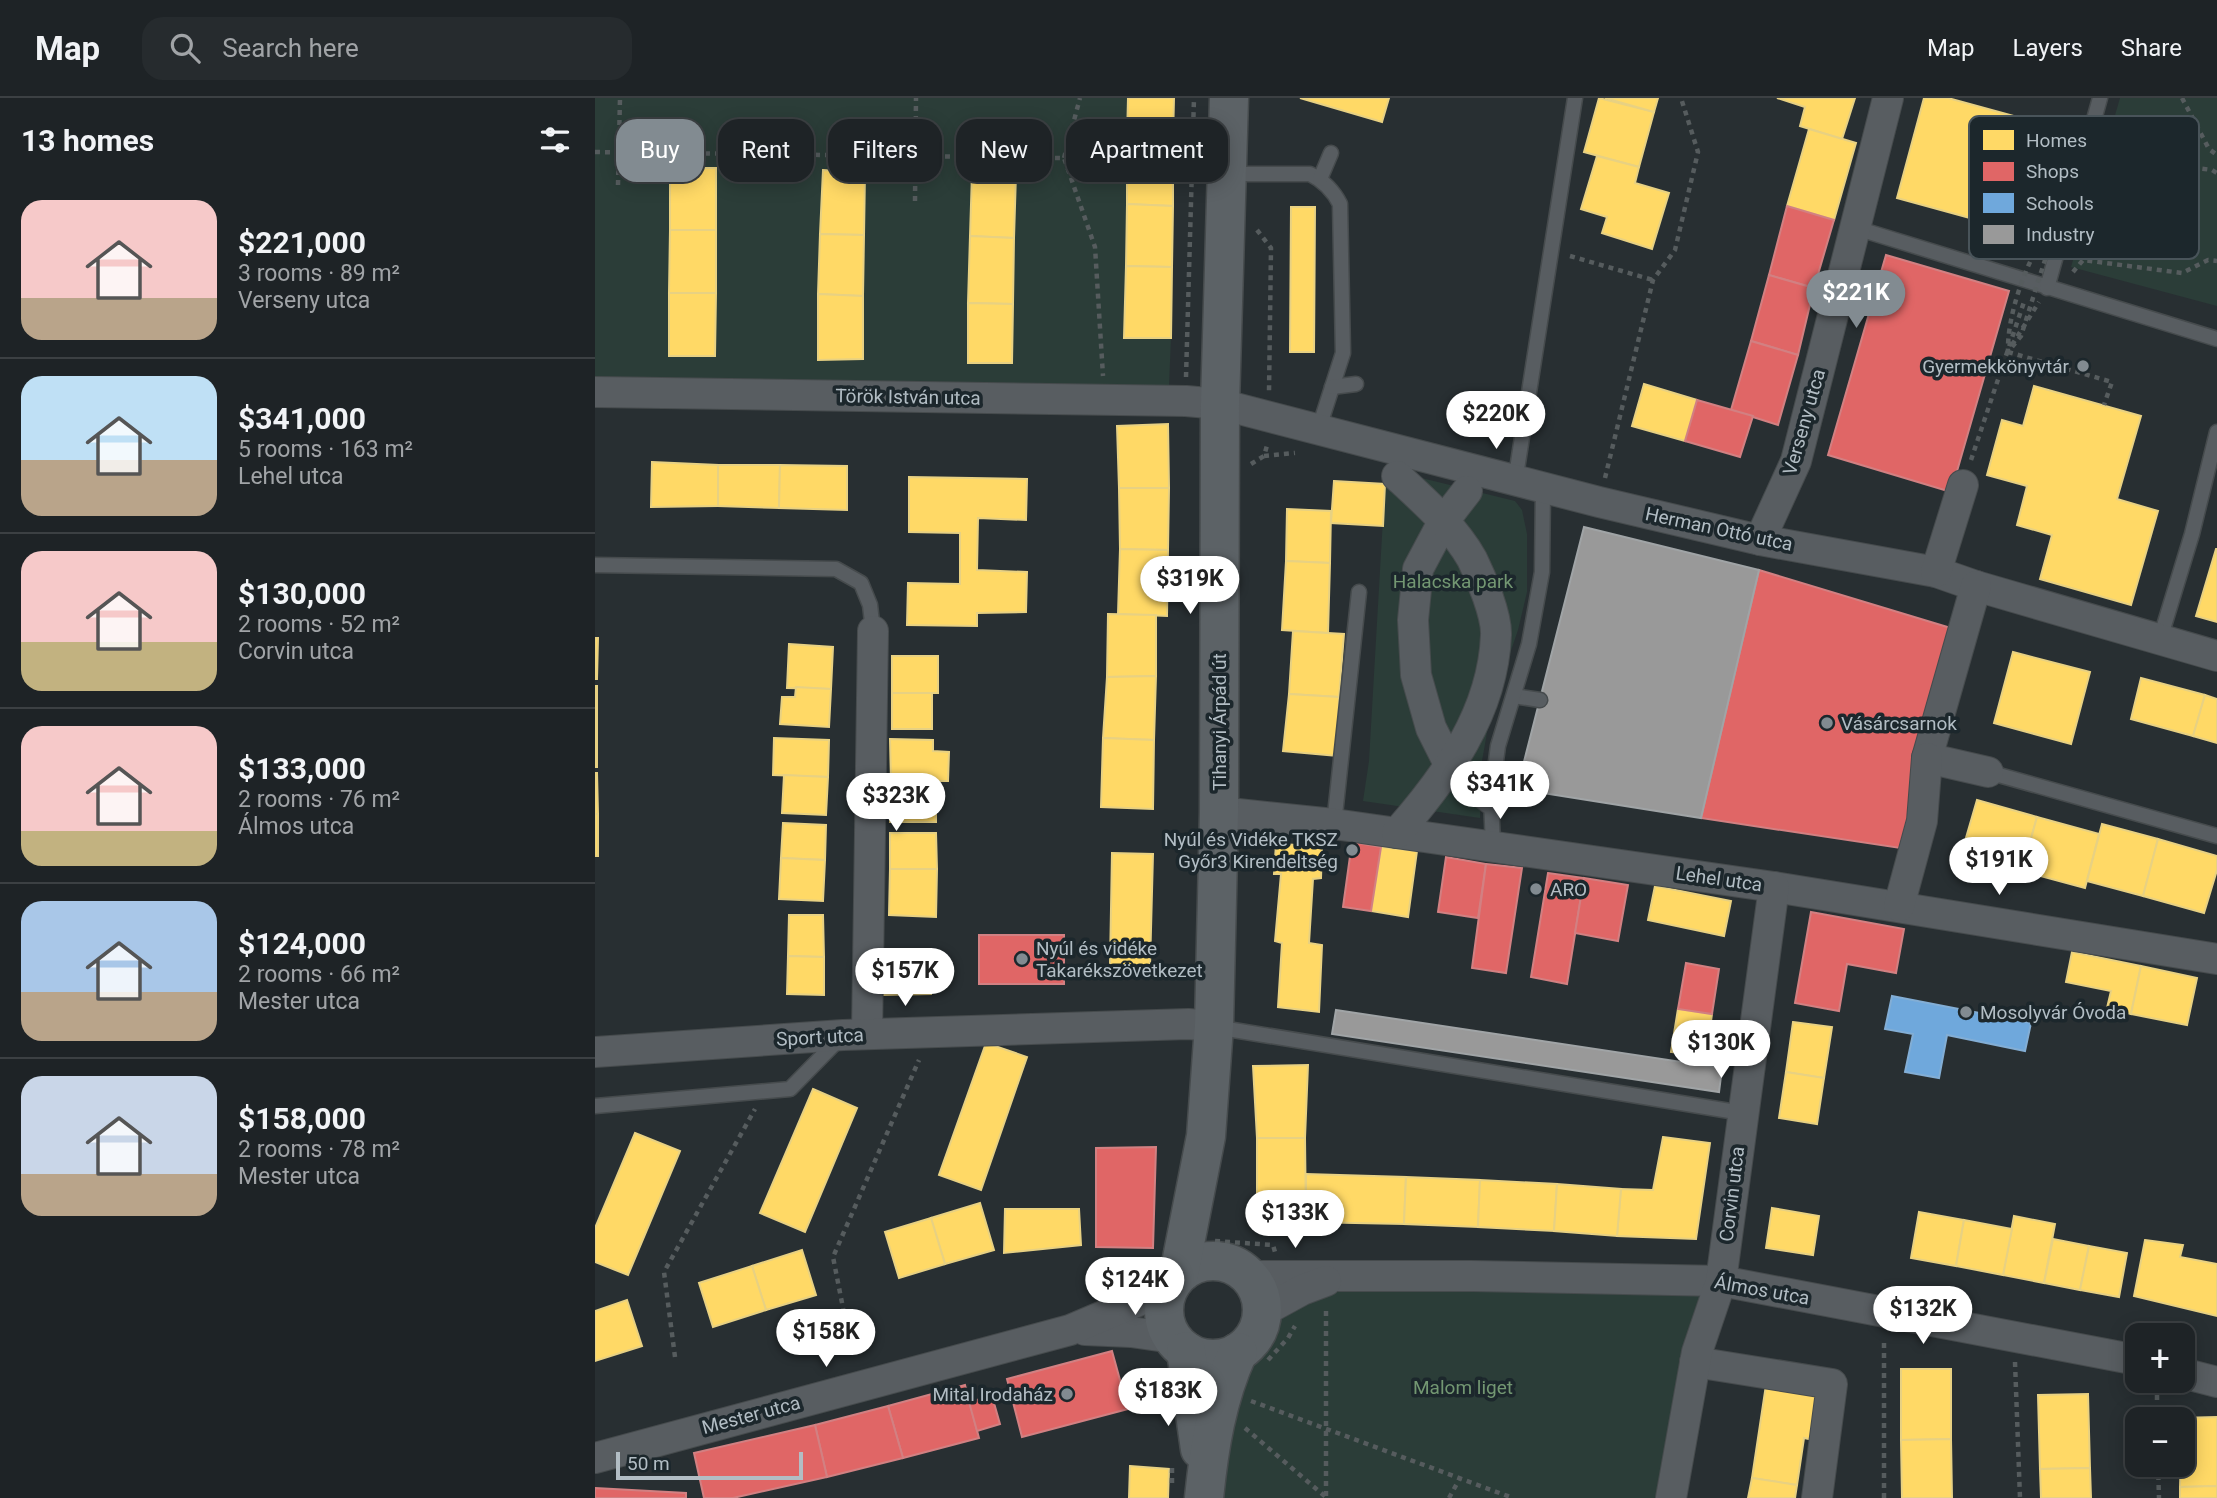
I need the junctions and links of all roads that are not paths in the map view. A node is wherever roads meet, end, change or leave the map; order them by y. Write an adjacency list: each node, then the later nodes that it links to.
1 (1229, 98): 6 (street, Tihanyi Árpád út)
2 (1575, 98): 23 (lane)
3 (1888, 98): 11 (street, Verseny utca)
4 (2100, 98): 5 (lane)
5 (2095, 116)
6 (1228, 123)
7 (1331, 153): 9 (lane)
8 (1228, 174): 9 (lane)
9 (1320, 179): 16 (lane)
10 (1225, 182): 18 (street, Tihanyi Árpád út)
11 (1856, 228): 13 (lane); 26 (street, Verseny utca)
12 (2059, 259): 13 (lane)
13 (2051, 289): 14 (lane)
14 (2217, 339)
15 (1356, 384): 16 (lane)
16 (1332, 387): 19 (lane)
17 (595, 392): 18 (street, Török István utca)
18 (1203, 402): 19 (street, Herman Ottó utca); 40 (street, Tihanyi Árpád út)
19 (1318, 431): 23 (street, Herman Ottó utca)
20 (2217, 432): 32 (lane)
21 (1397, 476): 25 (street)
22 (1963, 485): 28 (street)
23 (1529, 486): 26 (street, Herman Ottó utca); 34 (lane)
24 (1467, 491): 25 (street)
25 (1443, 522): 37 (street); 37 (street)
26 (1760, 540): 28 (street, Herman Ottó utca)
27 (595, 565): 31 (lane)
28 (1936, 572): 29 (street, Herman Ottó utca)
29 (1976, 586): 32 (street, Herman Ottó utca); 36 (street)
30 (1359, 592): 41 (lane)
31 (873, 631): 49 (street)
32 (2160, 639): 33 (street, Herman Ottó utca)
33 (2217, 656)
34 (1514, 696): 35 (lane); 39 (lane)
35 (1540, 700)
36 (1927, 758): 38 (street); 46 (street)
37 (1450, 766): 39 (street); 42 (street)
38 (1988, 772): 43 (lane)
39 (1491, 799): 44 (lane)
40 (1219, 812): 41 (street, Lehel utca); 48 (street, Tihanyi Árpád út)
41 (1334, 824): 42 (street, Lehel utca)
42 (1397, 833): 44 (street, Lehel utca)
43 (2217, 836)
44 (1493, 846): 45 (street, Lehel utca)
45 (1774, 887): 46 (street, Lehel utca); 52 (street, Corvin utca)
46 (1899, 906): 47 (street, Lehel utca)
47 (2217, 959)
48 (1214, 1026): 49 (street, Sport utca); 52 (lane); 53 (street, Tihanyi Árpád út)
49 (855, 1034): 50 (street, Sport utca); 51 (lane)
50 (595, 1052)
51 (595, 1106)
52 (1742, 1113): 56 (street, Corvin utca)
53 (1206, 1136): 54 (street, Tihanyi Árpád út); 55 (street, Tihanyi Árpád út)
54 (1236, 1269): 55 (street); 57 (street, Álmos utca); 58 (street, Tihanyi Árpád út)
55 (1174, 1281): 59 (street, Mester utca); 60 (street, Tihanyi Árpád út)
56 (1721, 1281): 57 (street, Álmos utca); 62 (street, Álmos utca); 63 (street, Corvin utca)
57 (1333, 1288): 58 (street, Álmos utca)
58 (1262, 1312): 61 (street)
59 (1070, 1330): 60 (street, Mester utca); 66 (street, Mester utca)
60 (1179, 1344): 61 (street); 67 (street, Tihanyi Árpád út)
61 (1238, 1352): 67 (street)
62 (2125, 1358)
63 (1695, 1362): 68 (street, Corvin utca); 69 (street)
64 (2195, 1376): 65 (street)
65 (2217, 1382)
66 (595, 1458)
67 (1193, 1493)
68 (1671, 1498)
69 (1817, 1498)

